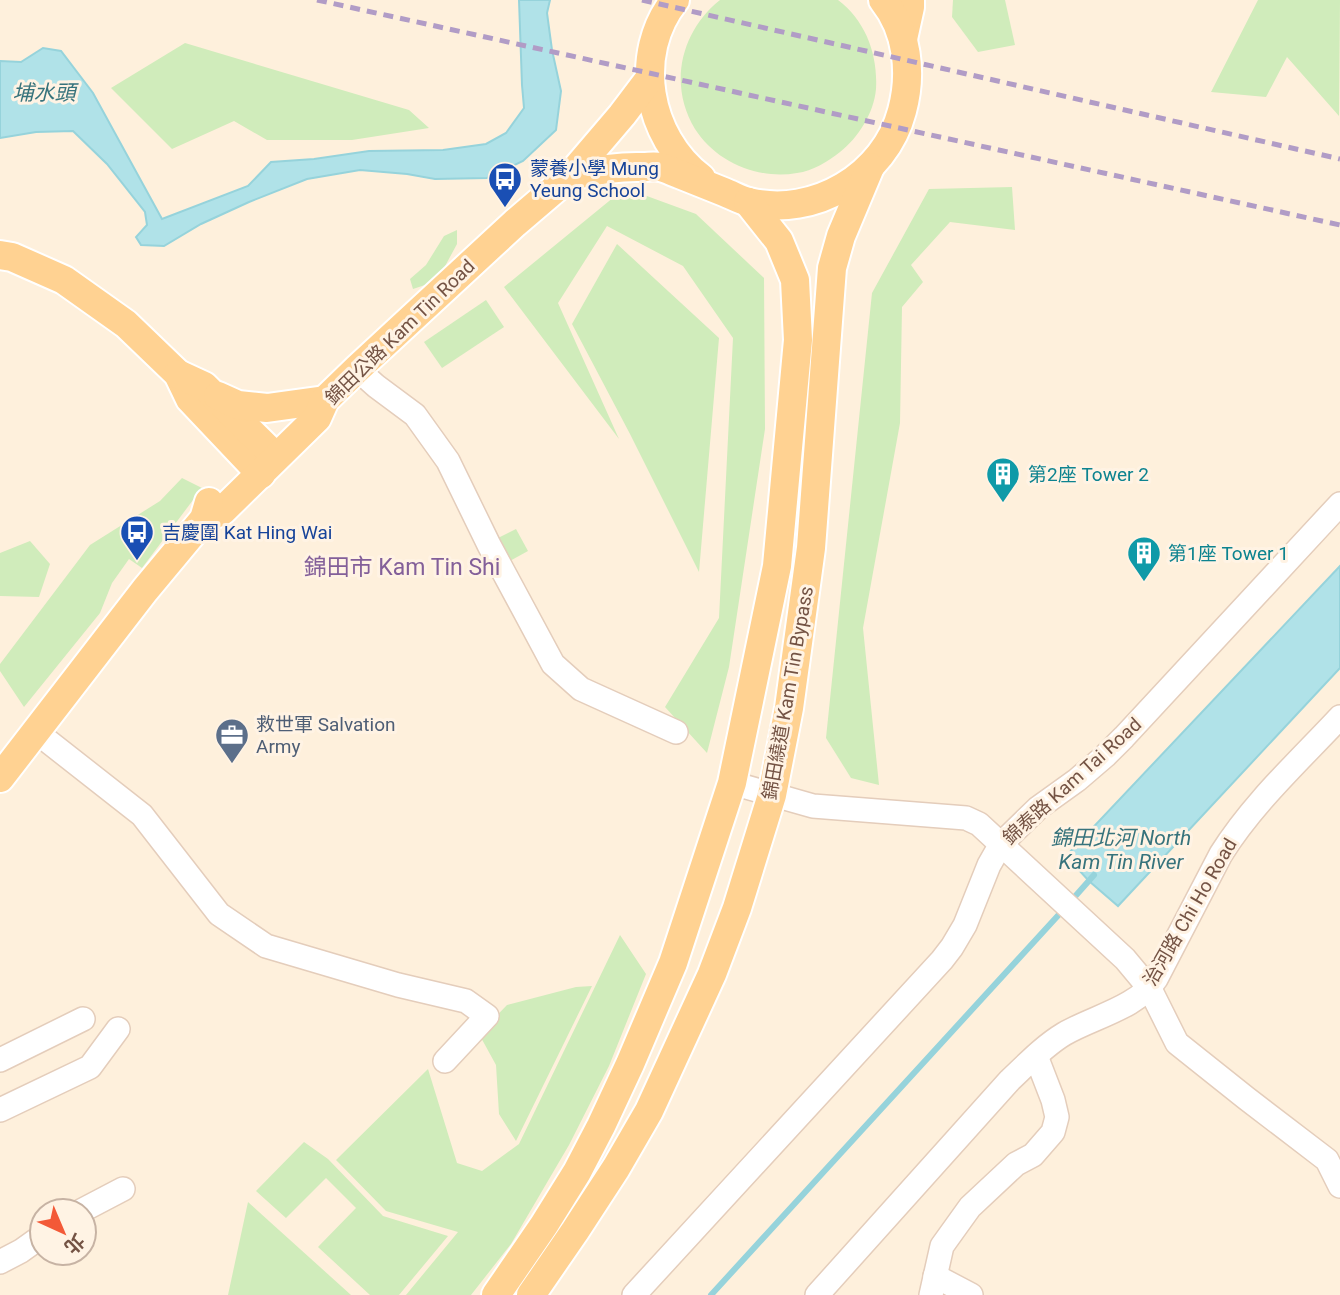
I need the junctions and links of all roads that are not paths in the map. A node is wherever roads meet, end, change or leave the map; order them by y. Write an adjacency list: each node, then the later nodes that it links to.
1 (675, 0): 4 (main road, 錦田公路 Kam Tin Road)
2 (883, 0): 5 (main road, 錦田公路 Kam Tin Road)
3 (909, 0): 5 (main road)
4 (660, 13): 6 (main road, 錦田公路 Kam Tin Road)
5 (903, 39): 7 (main road, 錦田公路 Kam Tin Road)
6 (650, 78): 8 (main road, 錦田公路 Kam Tin Road); 9 (main road, 錦田公路 Kam Tin Road)
7 (870, 167): 10 (main road, 錦田公路 Kam Tin Road); 23 (main road, 錦田繞道 Kam Tin Bypass)
8 (570, 176): 9 (main road, 錦田公路 Kam Tin Road); 12 (main road, 錦田公路 Kam Tin Road)
9 (714, 188): 10 (main road, 錦田公路 Kam Tin Road)
10 (748, 202): 22 (main road, 錦田繞道 Kam Tin Bypass)
11 (0, 255): 13 (main road)
12 (357, 369): 15 (main road, 錦田公路 Kam Tin Road); 20 (street)
13 (178, 374): 14 (main road); 16 (main road)
14 (211, 393): 15 (main road); 16 (main road)
15 (315, 402): 16 (main road, 錦田公路 Kam Tin Road)
16 (262, 459): 19 (main road, 錦田公路 Kam Tin Road)
17 (1340, 504): 24 (street, 錦泰路 Kam Tai Road)
18 (1340, 717): 25 (street, 治河路 Chi Ho Road)
19 (35, 731): 21 (main road, 錦田公路 Kam Tin Road); 30 (street)
20 (676, 732)
21 (0, 778)
22 (732, 783): 23 (street); 38 (main road, 錦田繞道 Kam Tin Bypass)
23 (772, 795): 24 (street); 39 (main road, 錦田繞道 Kam Tin Bypass)
24 (1000, 844): 25 (street); 40 (street, 錦泰路 Kam Tai Road)
25 (1150, 989): 28 (street, 治河路 Chi Ho Road); 32 (street)
26 (83, 1019): 29 (street)
27 (118, 1029): 31 (street)
28 (1036, 1056): 37 (street); 41 (street, 治河路 Chi Ho Road)
29 (0, 1060)
30 (445, 1061)
31 (0, 1110)
32 (1340, 1186)
33 (123, 1189): 34 (street)
34 (98, 1202)
35 (28, 1246): 36 (street)
36 (0, 1262)
37 (933, 1286): 42 (street)
38 (496, 1295)
39 (531, 1295)
40 (634, 1295)
41 (817, 1295)
42 (971, 1295)

